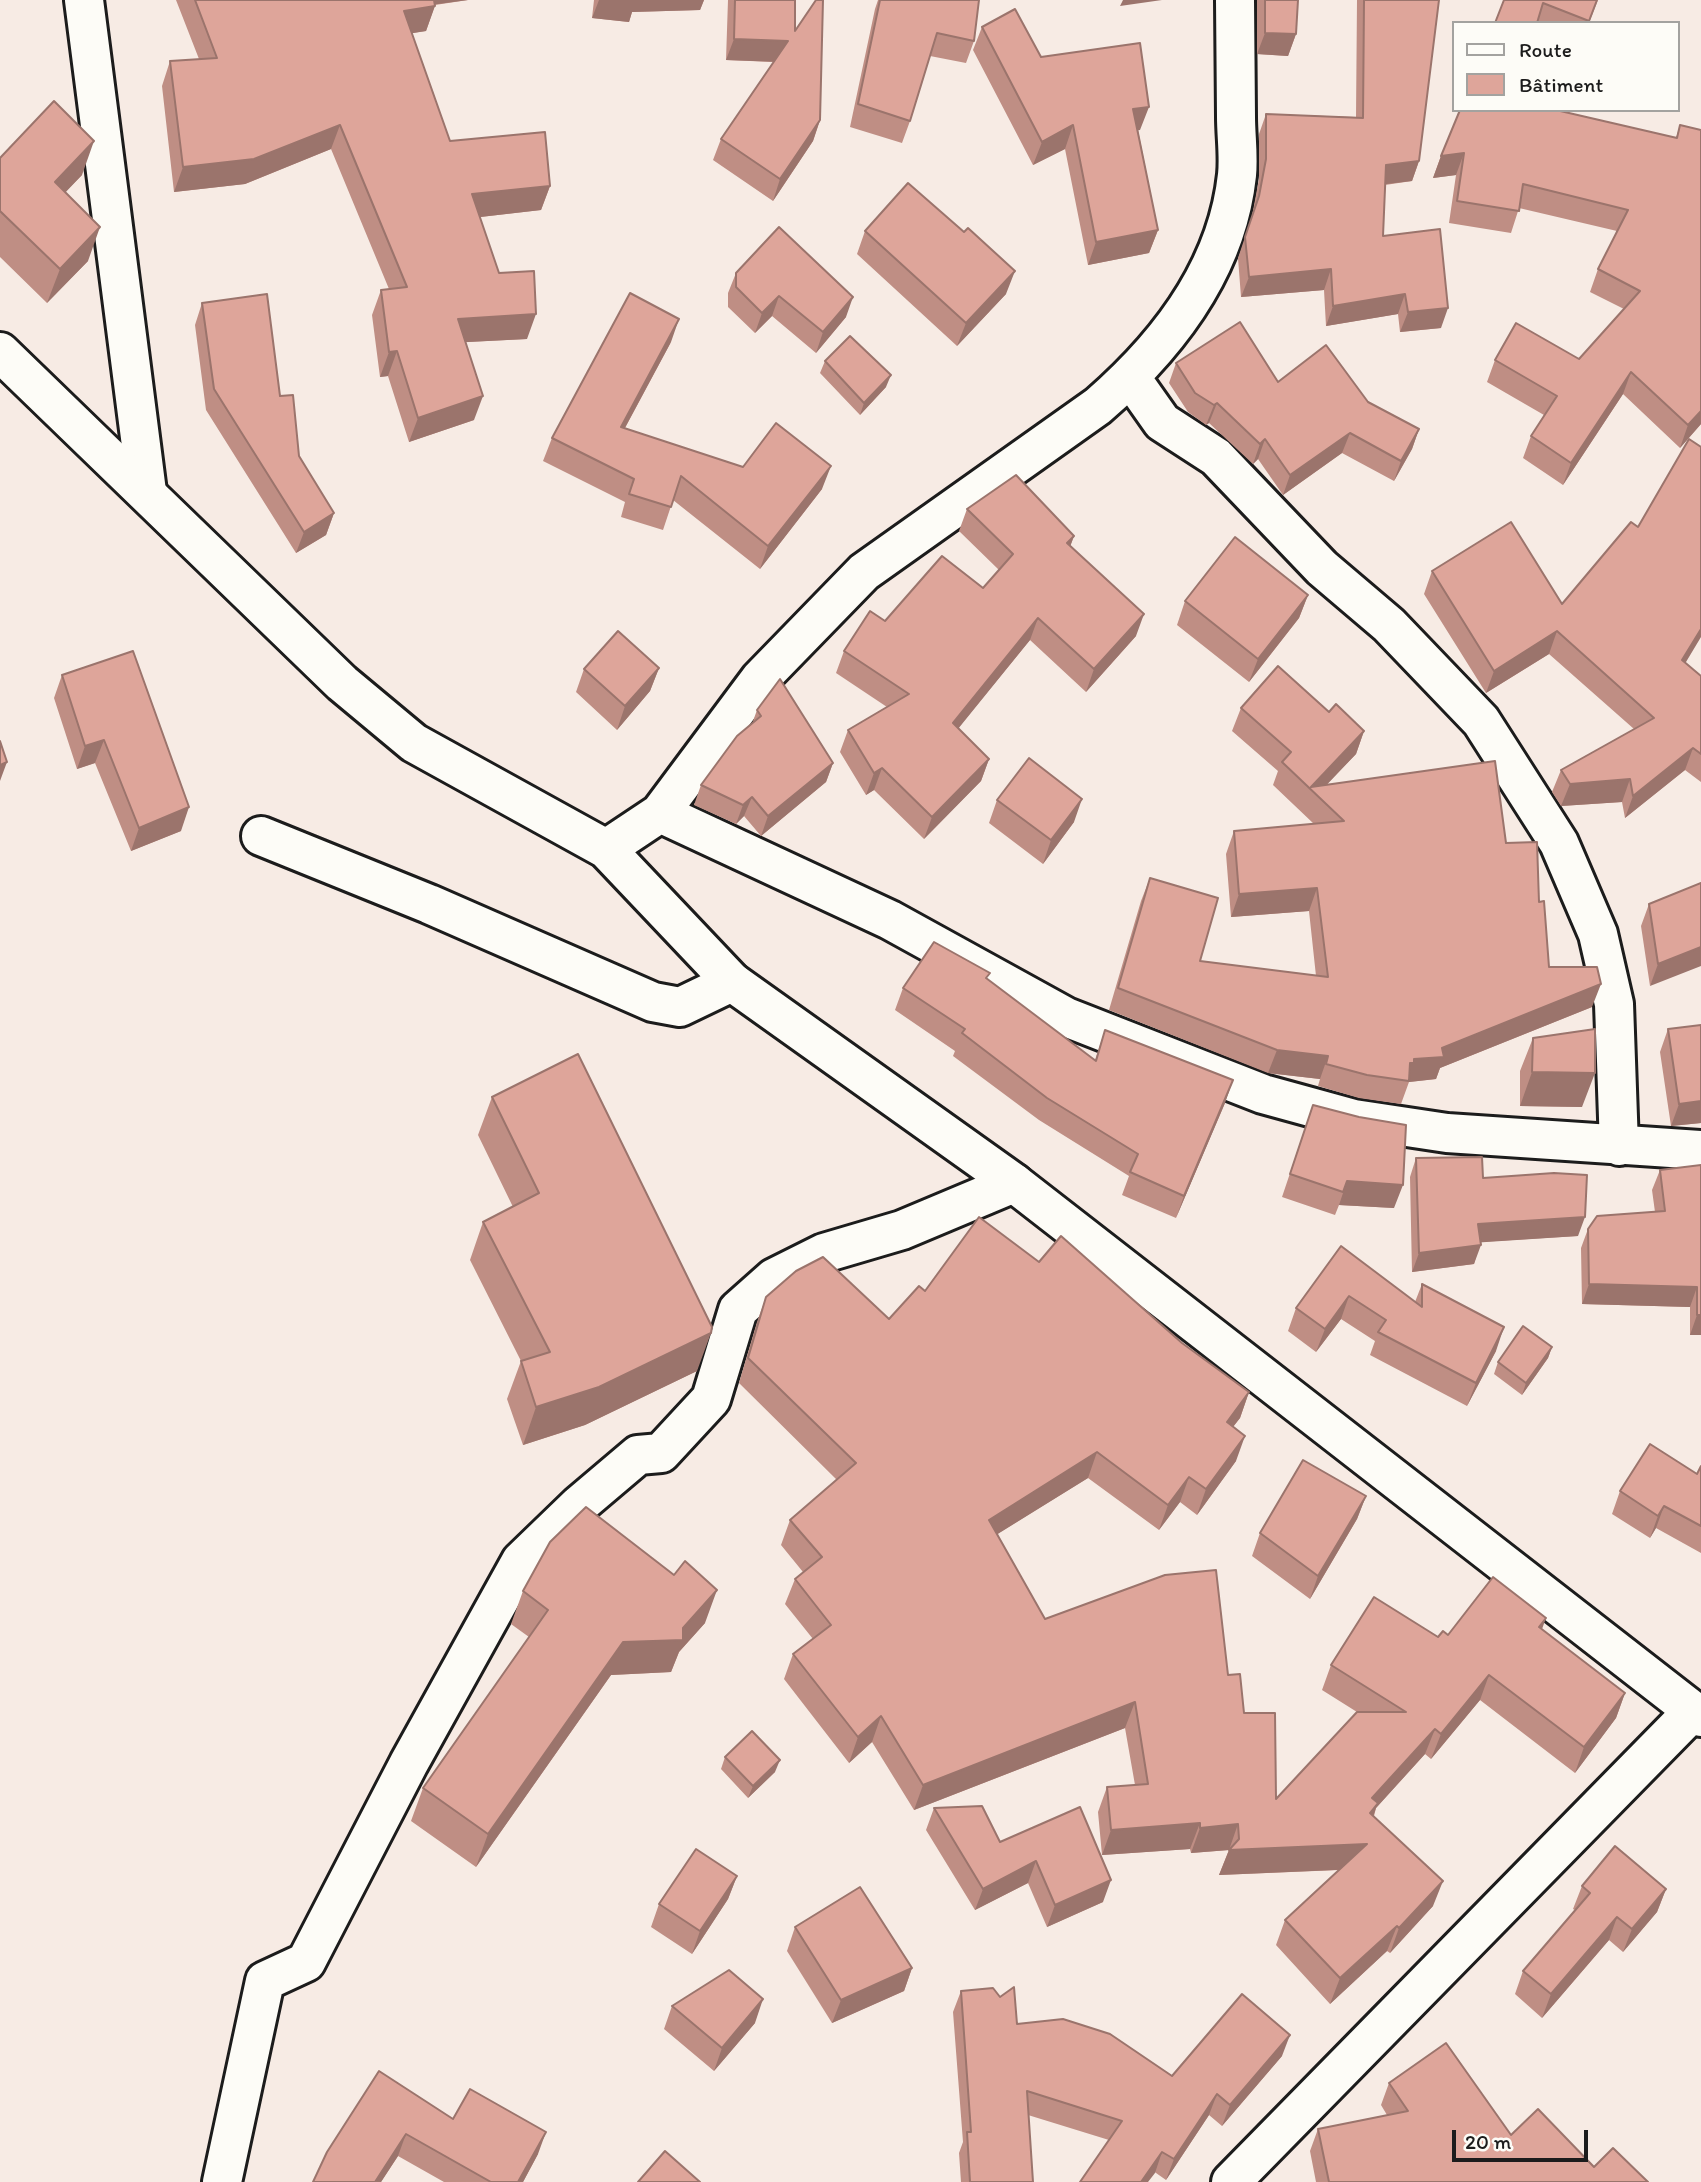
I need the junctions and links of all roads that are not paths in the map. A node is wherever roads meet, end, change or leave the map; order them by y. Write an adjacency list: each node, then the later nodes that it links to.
1 (84, 0): 5 (street)
2 (1235, 0): 4 (street)
3 (0, 352): 5 (street)
4 (1131, 377): 6 (street); 10 (street)
5 (147, 492): 8 (street)
6 (660, 813): 8 (street); 10 (street)
7 (261, 836): 9 (street)
8 (606, 849): 9 (street)
9 (732, 982): 12 (street)
10 (1619, 1146): 11 (street)
11 (1701, 1150)
12 (1014, 1183): 13 (street); 14 (street)
13 (1697, 1714): 15 (street)
14 (222, 2182)
15 (1231, 2182)

